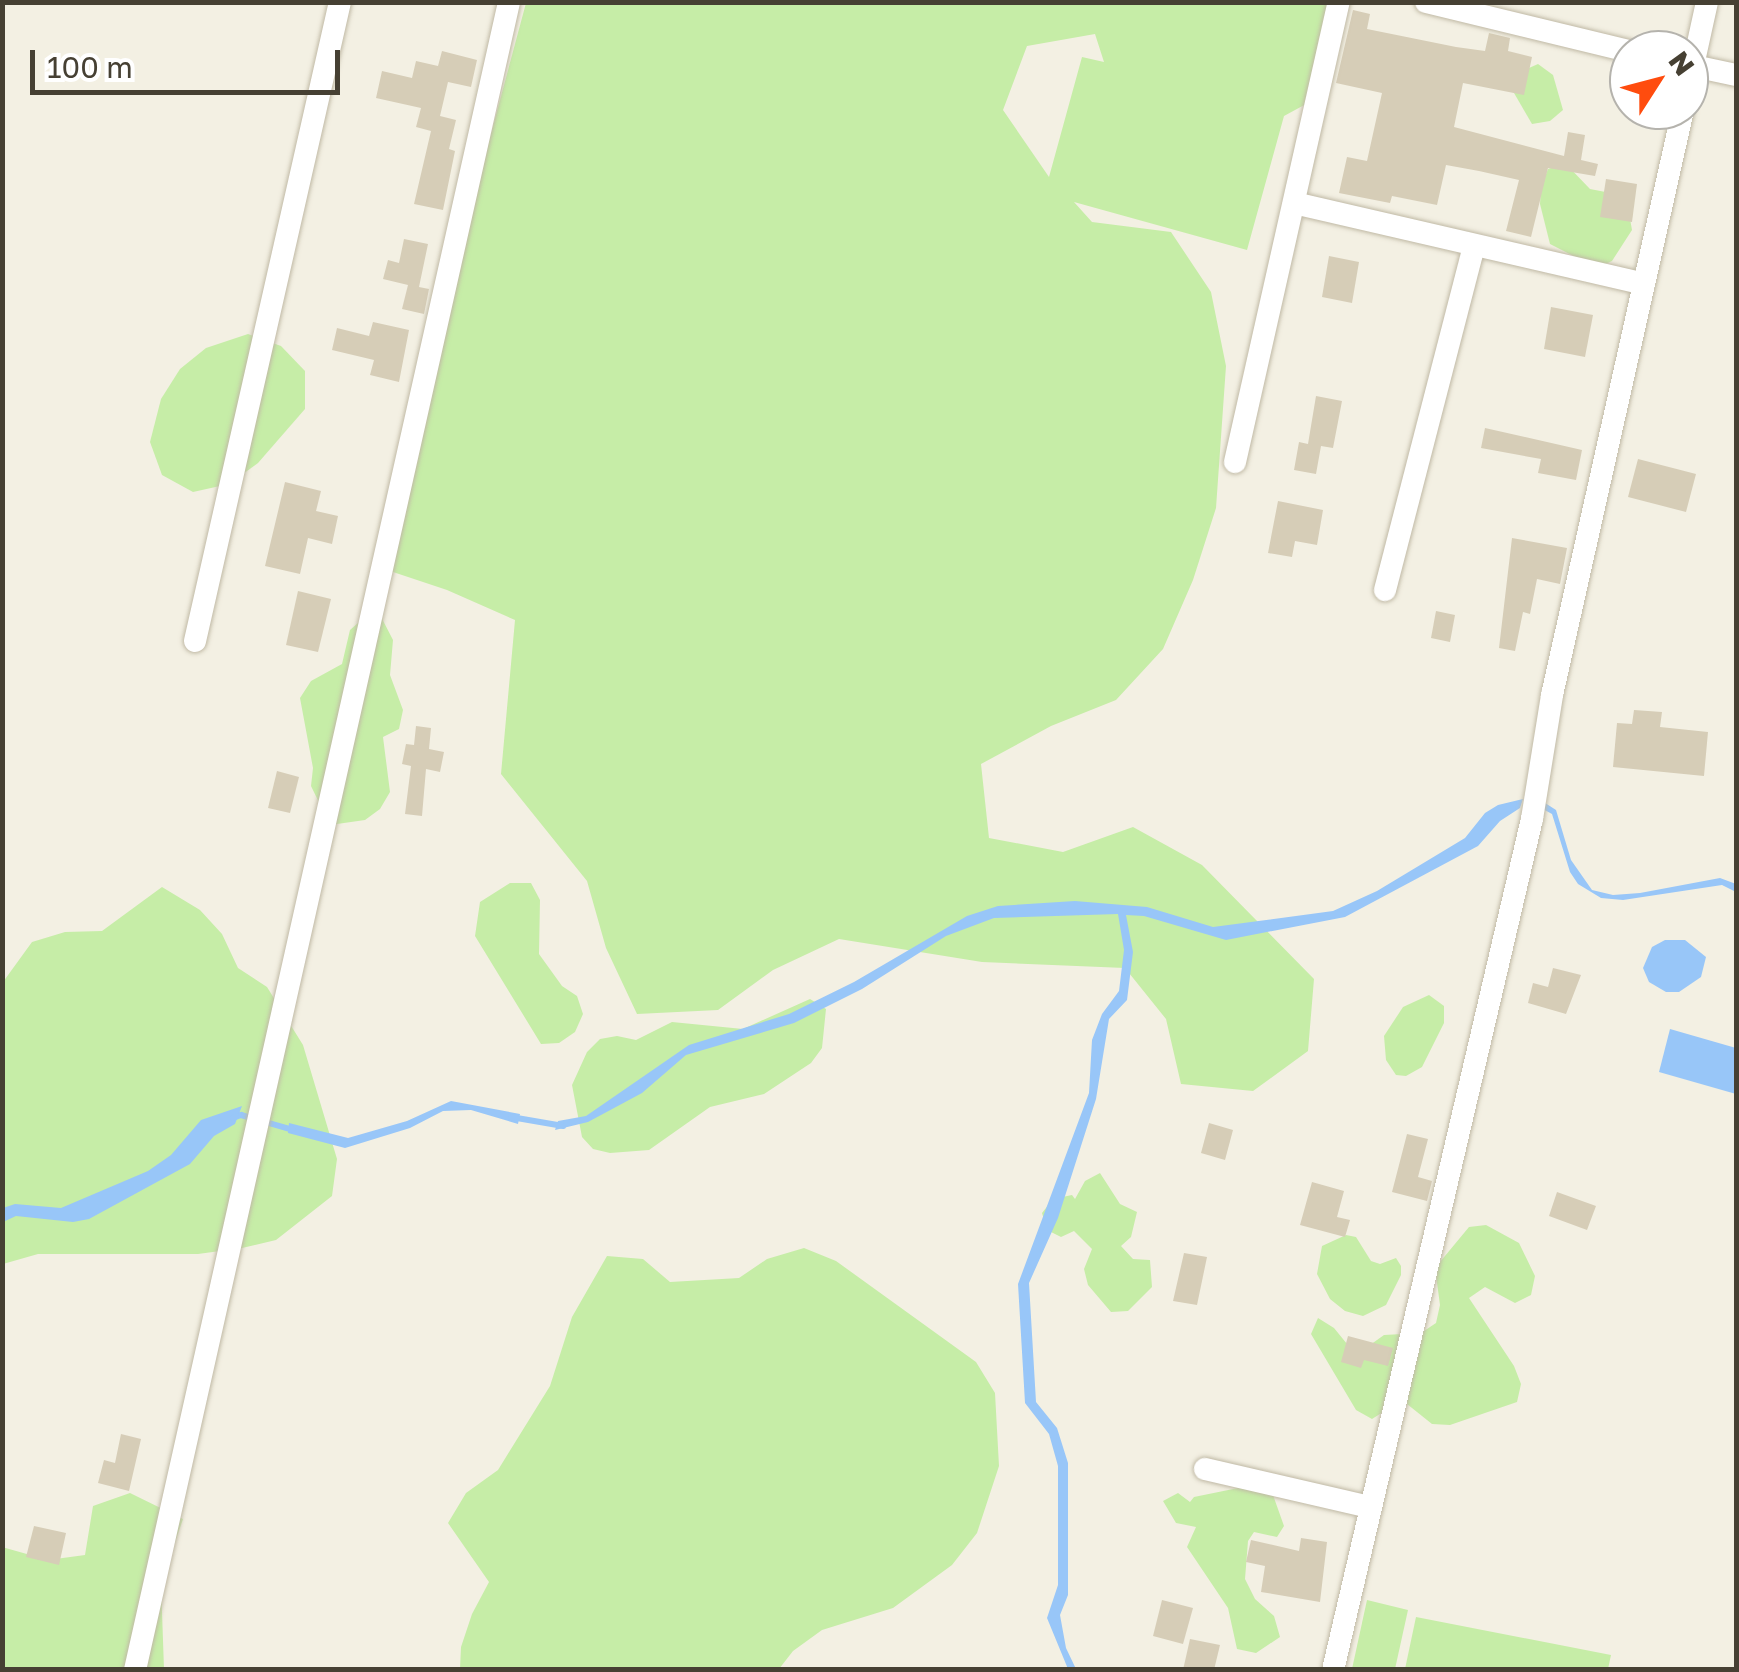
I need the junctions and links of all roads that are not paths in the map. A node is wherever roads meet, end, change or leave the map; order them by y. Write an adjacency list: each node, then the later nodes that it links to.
1 (340, 2): 16 (street)
2 (1339, 2): 11 (street)
3 (1426, 2): 7 (street)
4 (1708, 2): 6 (street)
5 (506, 3): 19 (street)
6 (1701, 30)
7 (1609, 46)
8 (1709, 73): 9 (street)
9 (1736, 75)
10 (1679, 130): 13 (street)
11 (1294, 203): 12 (street); 14 (street)
12 (1474, 244): 13 (street); 15 (street)
13 (1644, 284): 18 (street)
14 (1236, 462)
15 (1385, 590)
16 (195, 642)
17 (1206, 1469): 18 (street)
18 (1370, 1507): 20 (street)
19 (135, 1670)
20 (1332, 1670)

